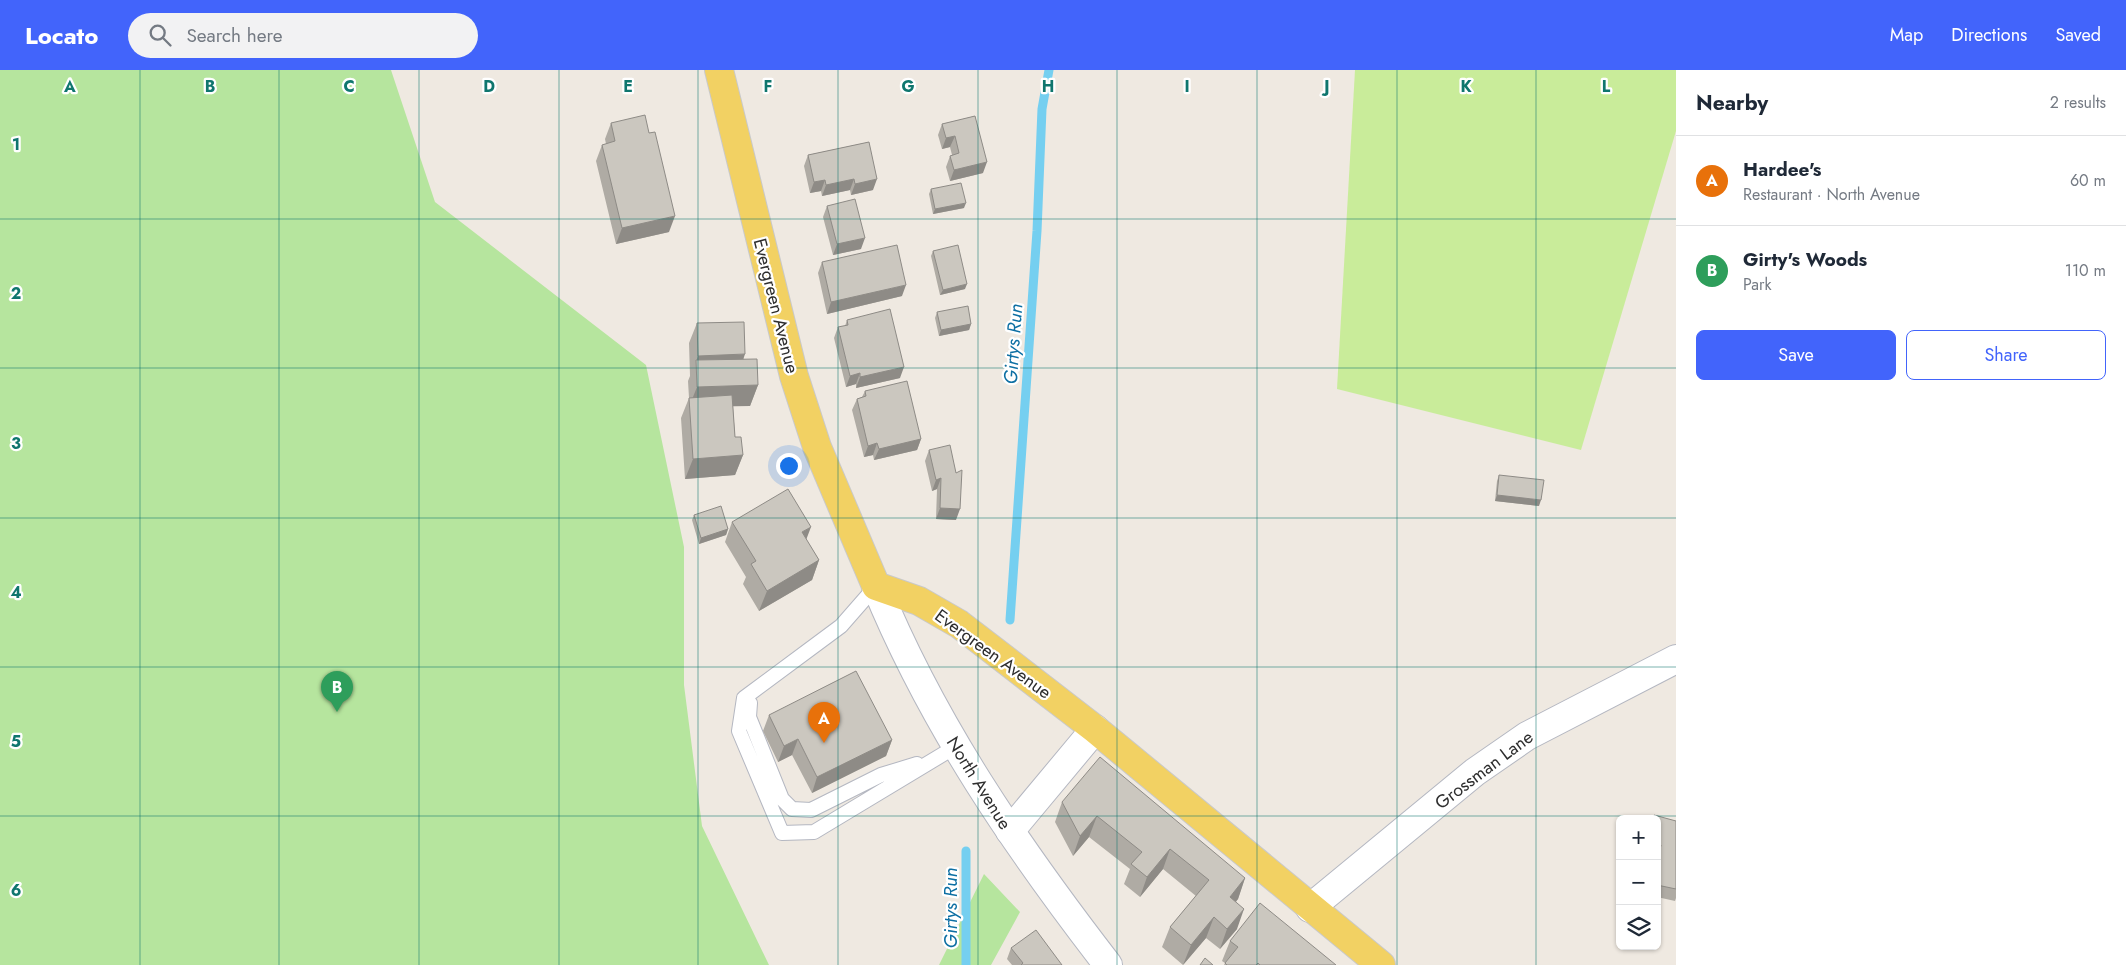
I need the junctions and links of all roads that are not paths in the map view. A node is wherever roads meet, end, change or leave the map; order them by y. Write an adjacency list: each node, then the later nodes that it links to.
1 (719, 70): 2 (main road, Evergreen Avenue)
2 (876, 586): 4 (lane); 5 (main road, Evergreen Avenue); 6 (street, North Avenue)
3 (1676, 659): 8 (street, Grossman Lane)
4 (751, 693): 6 (lane); 6 (lane)
5 (1095, 730): 7 (street); 8 (main road, Evergreen Avenue)
6 (947, 752): 7 (street, North Avenue)
7 (1010, 831): 9 (street, North Avenue)
8 (1310, 908): 10 (main road, Evergreen Avenue)
9 (1108, 965)
10 (1381, 965)

